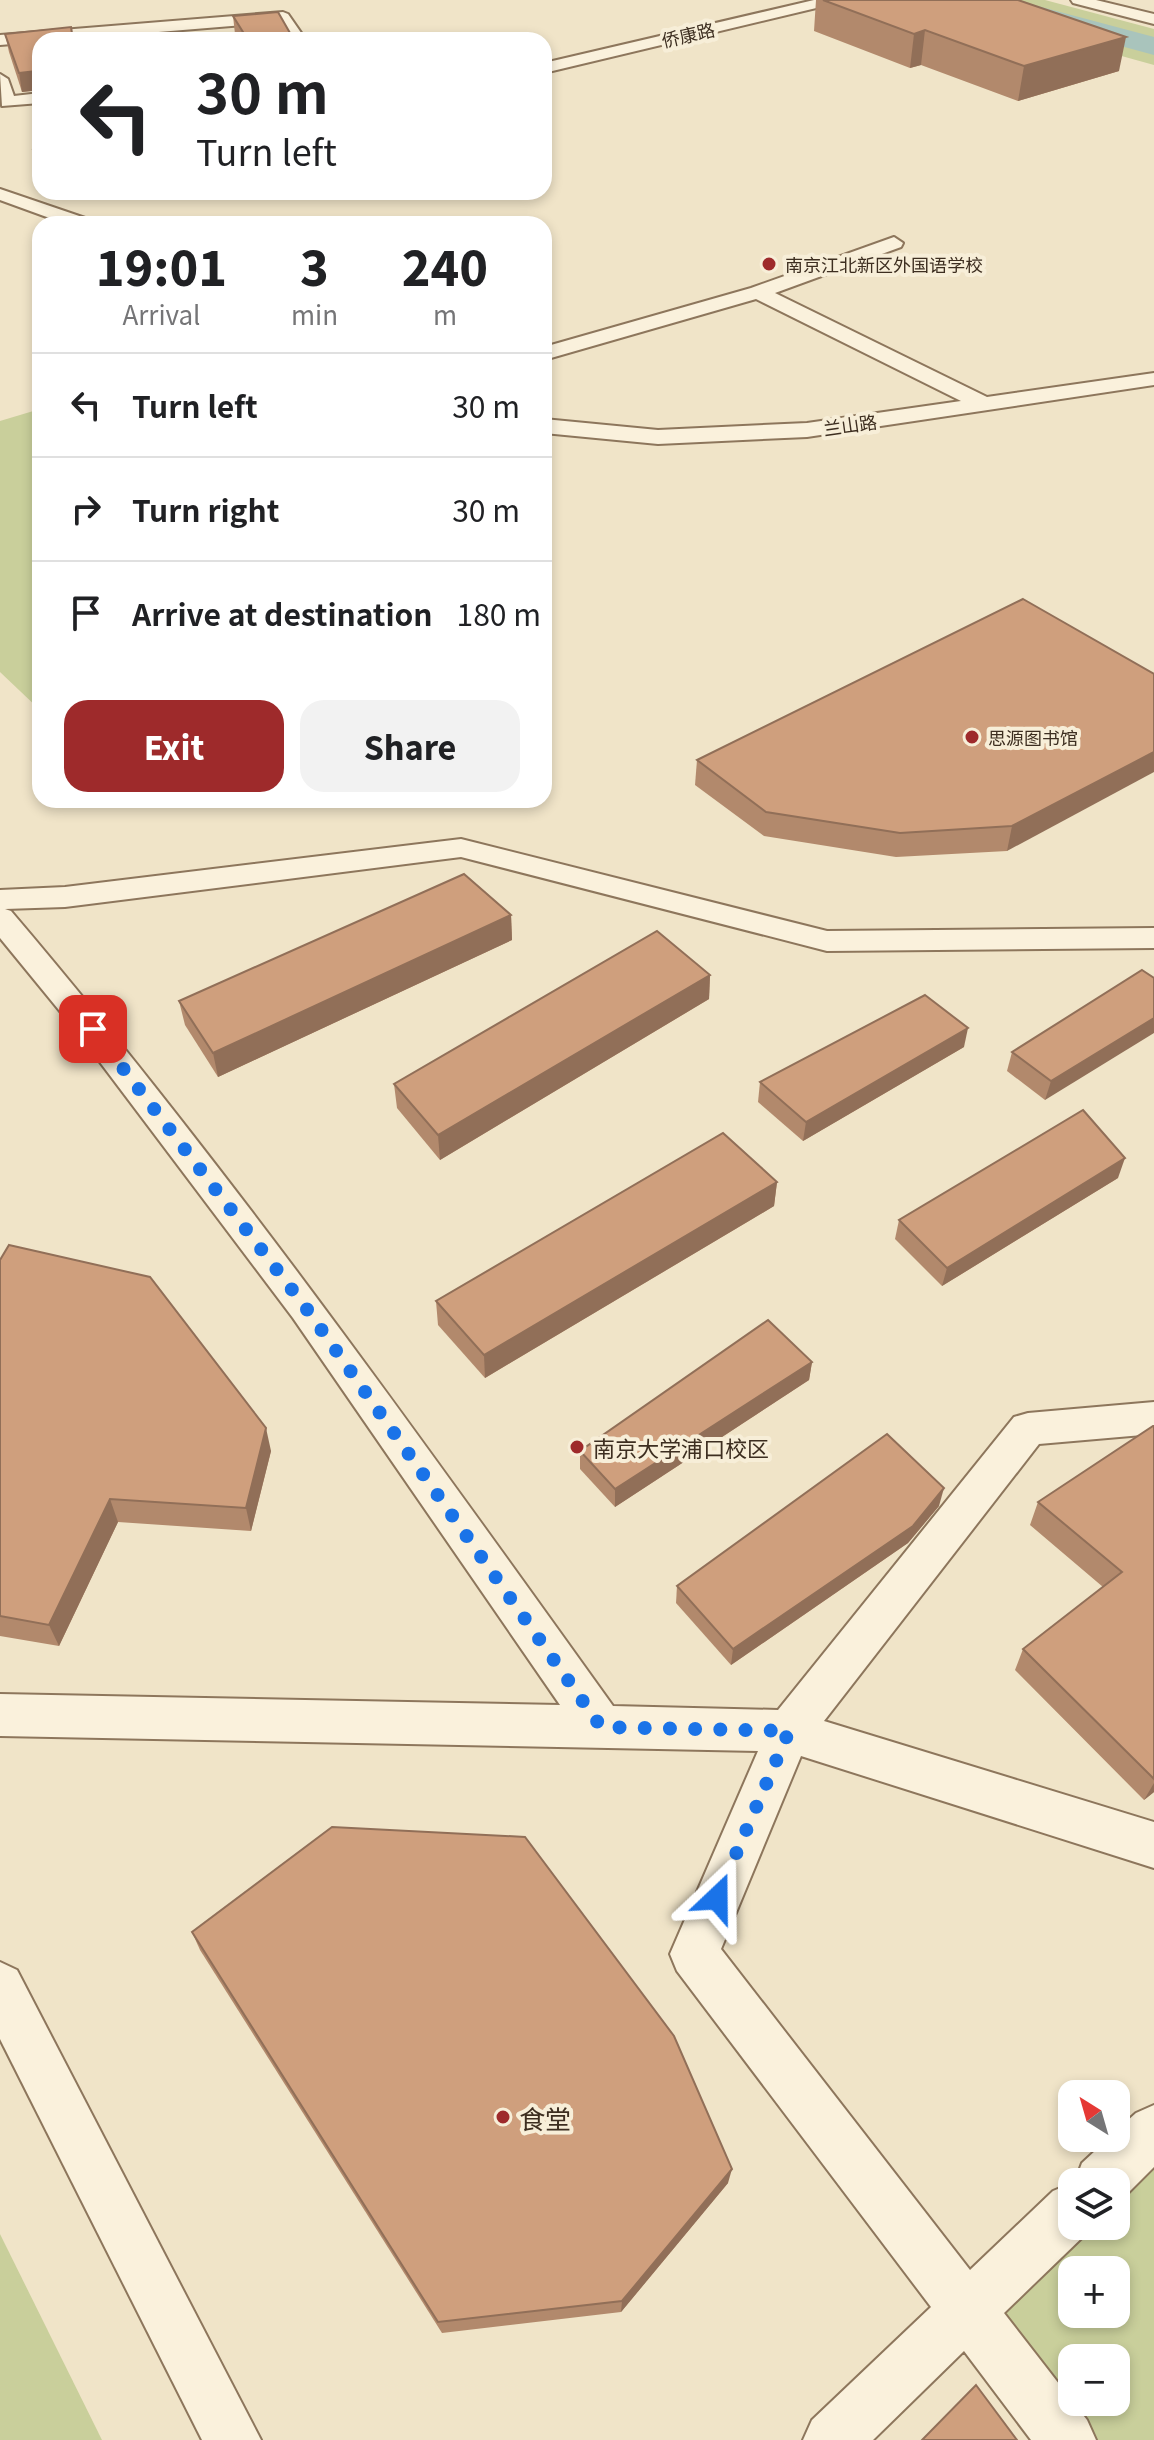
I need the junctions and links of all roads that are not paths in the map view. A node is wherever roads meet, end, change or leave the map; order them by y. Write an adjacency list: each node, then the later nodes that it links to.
1 (833, 0): 8 (street, 侨康路)
2 (1078, 0): 3 (street)
3 (1154, 19)
4 (138, 32): 5 (street)
5 (293, 32)
6 (32, 39): 7 (street)
7 (0, 40)
8 (552, 66)
9 (0, 79): 10 (street)
10 (32, 99)
11 (0, 194): 13 (street)
12 (48, 200): 13 (street)
13 (35, 205): 14 (street); 15 (street)
14 (3, 212): 16 (street)
15 (63, 216)
16 (32, 221)
17 (894, 243): 18 (street)
18 (758, 292): 19 (street); 22 (street)
19 (552, 352)
20 (1154, 379): 22 (street, 兰山路)
21 (1154, 395): 24 (street, 兰山路)
22 (984, 404): 23 (street, 兰山路)
23 (552, 427)
24 (552, 444)
25 (0, 900): 27 (street)
26 (0, 918): 30 (street)
27 (1154, 938)
28 (1154, 1418): 31 (street)
29 (0, 1715): 30 (street)
30 (601, 1727): 31 (street)
31 (789, 1731): 32 (street); 37 (street)
32 (1154, 1845)
33 (0, 1987): 38 (street)
34 (1154, 2131): 35 (street)
35 (1116, 2168)
36 (1058, 2223): 37 (street)
37 (967, 2311): 39 (street); 40 (street)
38 (232, 2440)
39 (832, 2440)
40 (1067, 2440)

